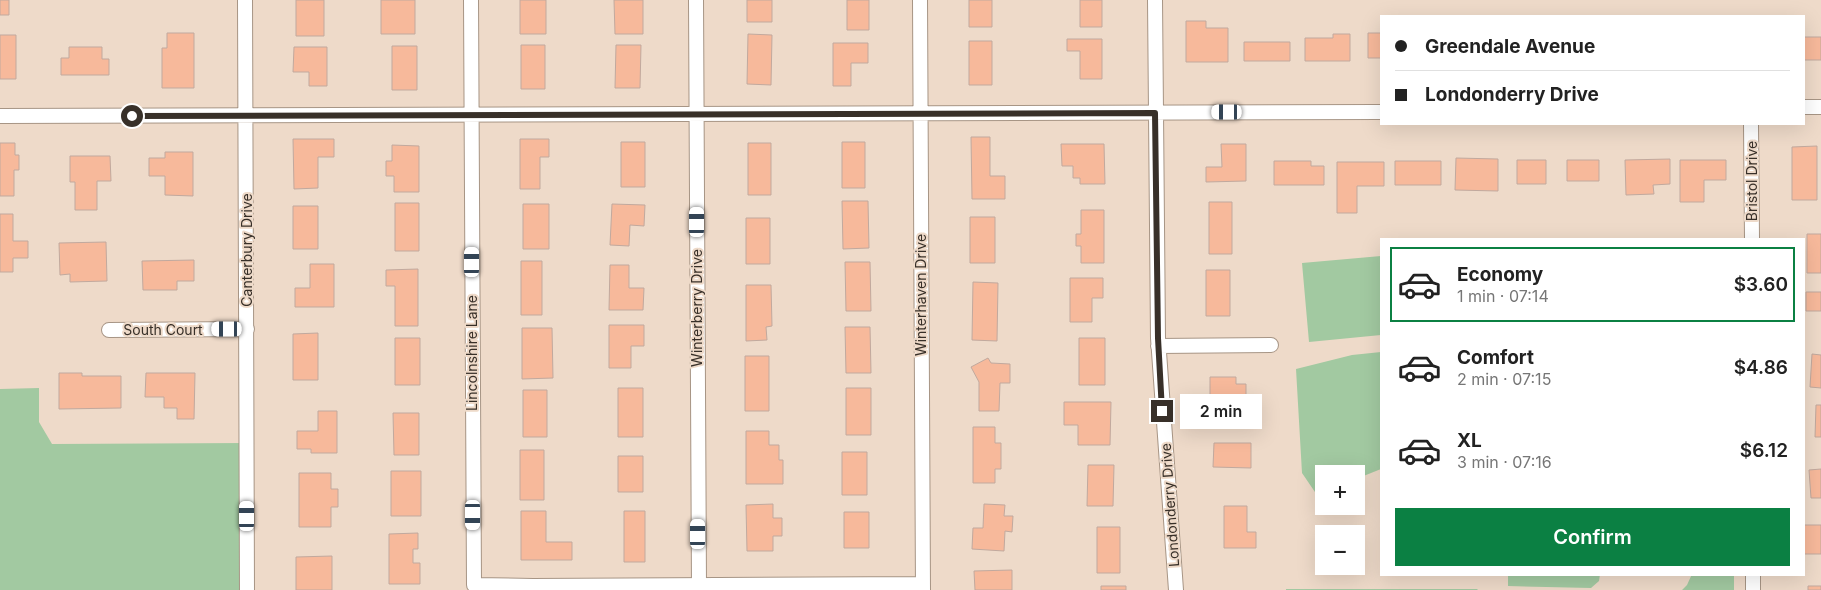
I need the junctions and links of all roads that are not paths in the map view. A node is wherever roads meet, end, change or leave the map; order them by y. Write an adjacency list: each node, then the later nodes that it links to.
1 (245, 0): 14 (street, Canterbury Drive)
2 (471, 0): 10 (street, Lincolnshire Lane)
3 (696, 0): 11 (street, Winterberry Drive)
4 (920, 0): 12 (street, Winterhaven Drive)
5 (1155, 0): 9 (street, Londonderry Drive)
6 (1805, 107): 7 (street)
7 (1821, 107)
8 (1380, 112): 9 (street)
9 (1155, 113): 12 (street); 20 (street, Londonderry Drive)
10 (471, 114): 11 (street); 14 (street); 22 (street, Lincolnshire Lane)
11 (697, 114): 12 (street); 22 (street, Winterberry Drive)
12 (920, 114): 23 (street, Winterhaven Drive)
13 (0, 116): 14 (street)
14 (246, 116): 17 (street, Canterbury Drive)
15 (1751, 125): 16 (street, Bristol Drive)
16 (1752, 238)
17 (247, 329): 18 (street, South Court); 24 (street, Canterbury Drive)
18 (109, 330)
19 (1271, 345): 20 (street)
20 (1158, 346): 25 (street, Londonderry Drive)
21 (1753, 576): 26 (street)
22 (699, 586): 23 (street)
23 (922, 587)
24 (247, 590)
25 (1176, 590)
26 (1753, 590)

